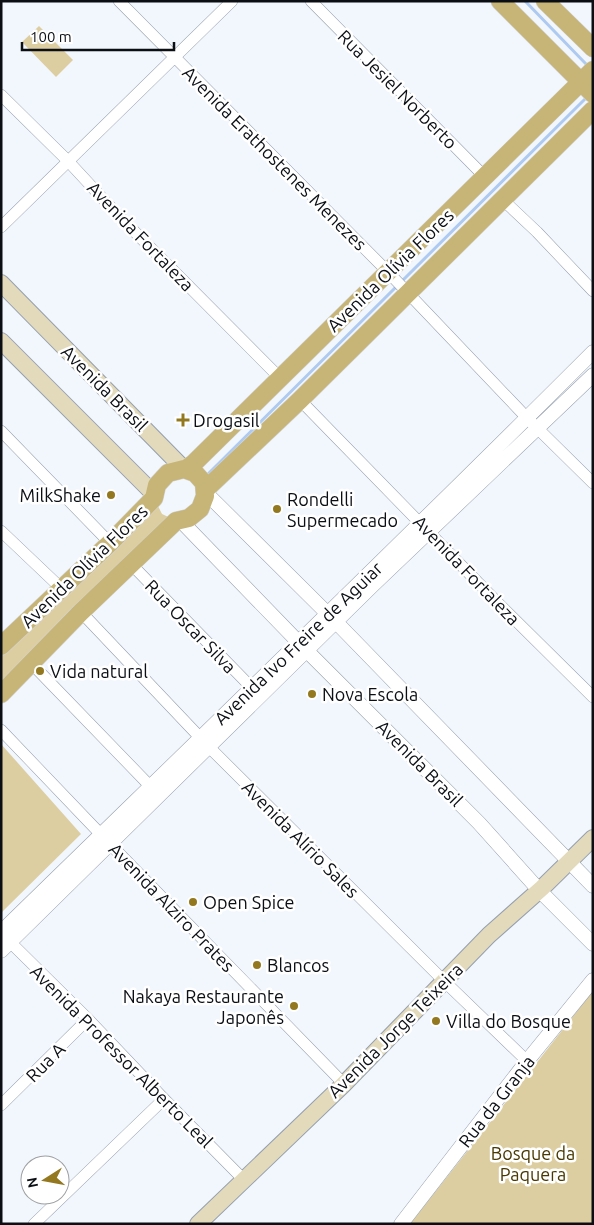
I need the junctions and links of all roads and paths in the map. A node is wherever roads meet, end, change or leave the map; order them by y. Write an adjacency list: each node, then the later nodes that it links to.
1 (119, 1): 7 (street, Avenida Erathostenes Menezes)
2 (232, 1): 7 (street)
3 (311, 1): 12 (street, Rua Jesiel Norberto)
4 (500, 1): 8 (main road)
5 (545, 1): 6 (main road)
6 (593, 48)
7 (175, 57): 11 (street); 15 (street, Avenida Erathostenes Menezes)
8 (589, 82): 12 (main road, Avenida Olívia Flores)
9 (1, 95): 11 (street, Avenida Fortaleza)
10 (593, 110): 13 (main road, Avenida Olívia Flores)
11 (68, 161): 14 (street); 22 (street, Avenida Fortaleza)
12 (485, 177): 15 (main road, Avenida Olívia Flores)
13 (502, 199): 17 (street); 18 (main road, Avenida Olívia Flores)
14 (1, 227)
15 (388, 272): 18 (street, Avenida Erathostenes Menezes); 22 (main road, Avenida Olívia Flores)
16 (1, 283): 27 (main road, Avenida Brasil)
17 (593, 291)
18 (407, 293): 23 (main road, Avenida Olívia Flores); 24 (street)
19 (1, 341): 30 (main road, Avenida Brasil)
20 (593, 352): 24 (street, Avenida Ivo Freire de Aguiar)
21 (593, 375): 25 (street, Avenida Ivo Freire de Aguiar)
22 (280, 378): 27 (main road, Avenida Olívia Flores)
23 (300, 400): 29 (main road, Avenida Olívia Flores); 32 (street, Avenida Fortaleza)
24 (527, 418): 25 (street); 32 (street, Avenida Ivo Freire de Aguiar)
25 (538, 428): 28 (street); 32 (street, Avenida Ivo Freire de Aguiar)
26 (1, 431): 34 (street)
27 (185, 469): 29 (main road, Avenida Brasil); 30 (main road, Avenida Olívia Flores)
28 (593, 483)
29 (205, 493): 31 (main road, Avenida Olívia Flores); 38 (street, Avenida Brasil)
30 (154, 496): 31 (main road, Avenida Brasil); 34 (main road, Avenida Olívia Flores)
31 (178, 521): 35 (main road, Avenida Olívia Flores); 40 (street, Avenida Brasil)
32 (425, 527): 38 (street, Avenida Ivo Freire de Aguiar); 44 (street, Avenida Fortaleza)
33 (1, 531): 36 (street)
34 (110, 544): 36 (main road, Avenida Olívia Flores)
35 (130, 563): 37 (main road, Avenida Olívia Flores); 42 (street, Rua Oscar Silva)
36 (62, 590): 39 (main road, Avenida Olívia Flores)
37 (81, 612): 41 (main road, Avenida Olívia Flores); 46 (street, Avenida Alírio Sales)
38 (332, 618): 40 (street, Avenida Ivo Freire de Aguiar); 50 (street, Avenida Brasil)
39 (4, 638)
40 (303, 646): 42 (street, Avenida Ivo Freire de Aguiar); 46 (street, Avenida Ivo Freire de Aguiar); 52 (street, Avenida Brasil)
41 (32, 664): 43 (main road, Avenida Olívia Flores); 47 (street)
42 (252, 688): 46 (street, Avenida Ivo Freire de Aguiar)
43 (1, 694)
44 (593, 697)
45 (1, 730): 49 (street, Avenida Alziro Prates)
46 (205, 742): 47 (street, Avenida Ivo Freire de Aguiar); 49 (street, Avenida Ivo Freire de Aguiar); 56 (street, Avenida Alírio Sales)
47 (150, 786): 49 (street, Avenida Ivo Freire de Aguiar)
48 (593, 838): 50 (main road, Avenida Jorge Teixeira)
49 (106, 839): 53 (street, Avenida Ivo Freire de Aguiar); 59 (street, Avenida Alziro Prates)
50 (570, 860): 51 (street, Avenida Brasil); 52 (main road, Avenida Jorge Teixeira)
51 (593, 886)
52 (539, 890): 54 (street, Avenida Brasil); 56 (main road, Avenida Jorge Teixeira)
53 (3, 940): 57 (street, Avenida Professor Alberto Leal)
54 (593, 944)
55 (593, 980): 58 (street, Rua da Granja)
56 (444, 981): 58 (street, Avenida Alírio Sales); 59 (main road, Avenida Jorge Teixeira)
57 (88, 1019): 60 (street, Avenida Professor Alberto Leal); 61 (street, Rua A)
58 (527, 1061): 65 (street, Rua da Granja)
59 (344, 1084): 62 (main road, Avenida Jorge Teixeira)
60 (164, 1099): 62 (street, Avenida Professor Alberto Leal); 63 (street)
61 (1, 1105)
62 (243, 1179): 64 (main road, Avenida Jorge Teixeira)
63 (34, 1224)
64 (198, 1224)
65 (400, 1224)

